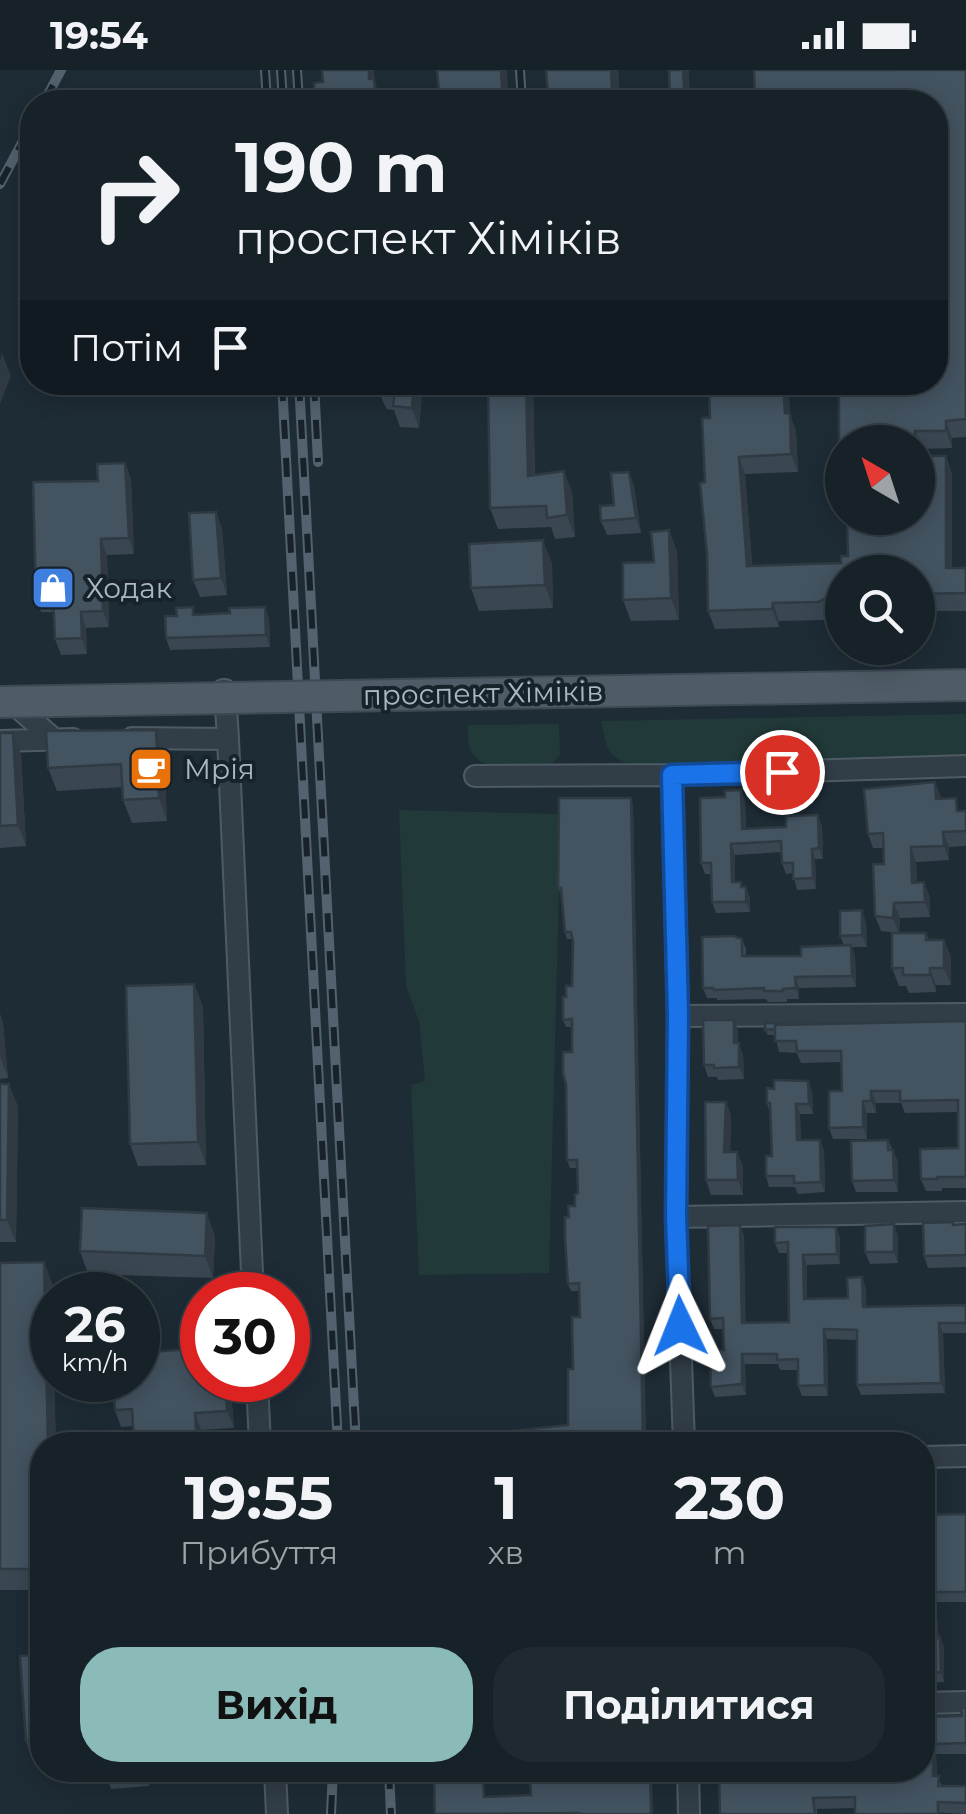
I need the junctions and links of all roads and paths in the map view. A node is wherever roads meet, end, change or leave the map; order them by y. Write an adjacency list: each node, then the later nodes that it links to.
1 (966, 684): 3 (main road, проспект Хіміків, bridge)
2 (156, 692): 3 (street); 4 (street); 5 (street)
3 (1, 696): 6 (street)
4 (163, 738): 5 (street); 6 (street)
5 (228, 738): 15 (street)
6 (54, 740): 7 (street)
7 (0, 742)
8 (966, 766): 9 (street)
9 (672, 775): 10 (street); 12 (street)
10 (476, 776)
11 (966, 1014): 12 (street)
12 (678, 1016): 14 (street)
13 (966, 1212): 14 (street)
14 (676, 1217): 18 (street)
15 (252, 1272)
16 (258, 1402): 17 (street)
17 (259, 1432)
18 (684, 1432)
19 (966, 1456): 20 (street)
20 (935, 1457)
21 (966, 1702): 22 (street)
22 (935, 1703)
23 (275, 1782): 25 (street)
24 (688, 1782): 26 (street)
25 (276, 1814)
26 (689, 1814)

